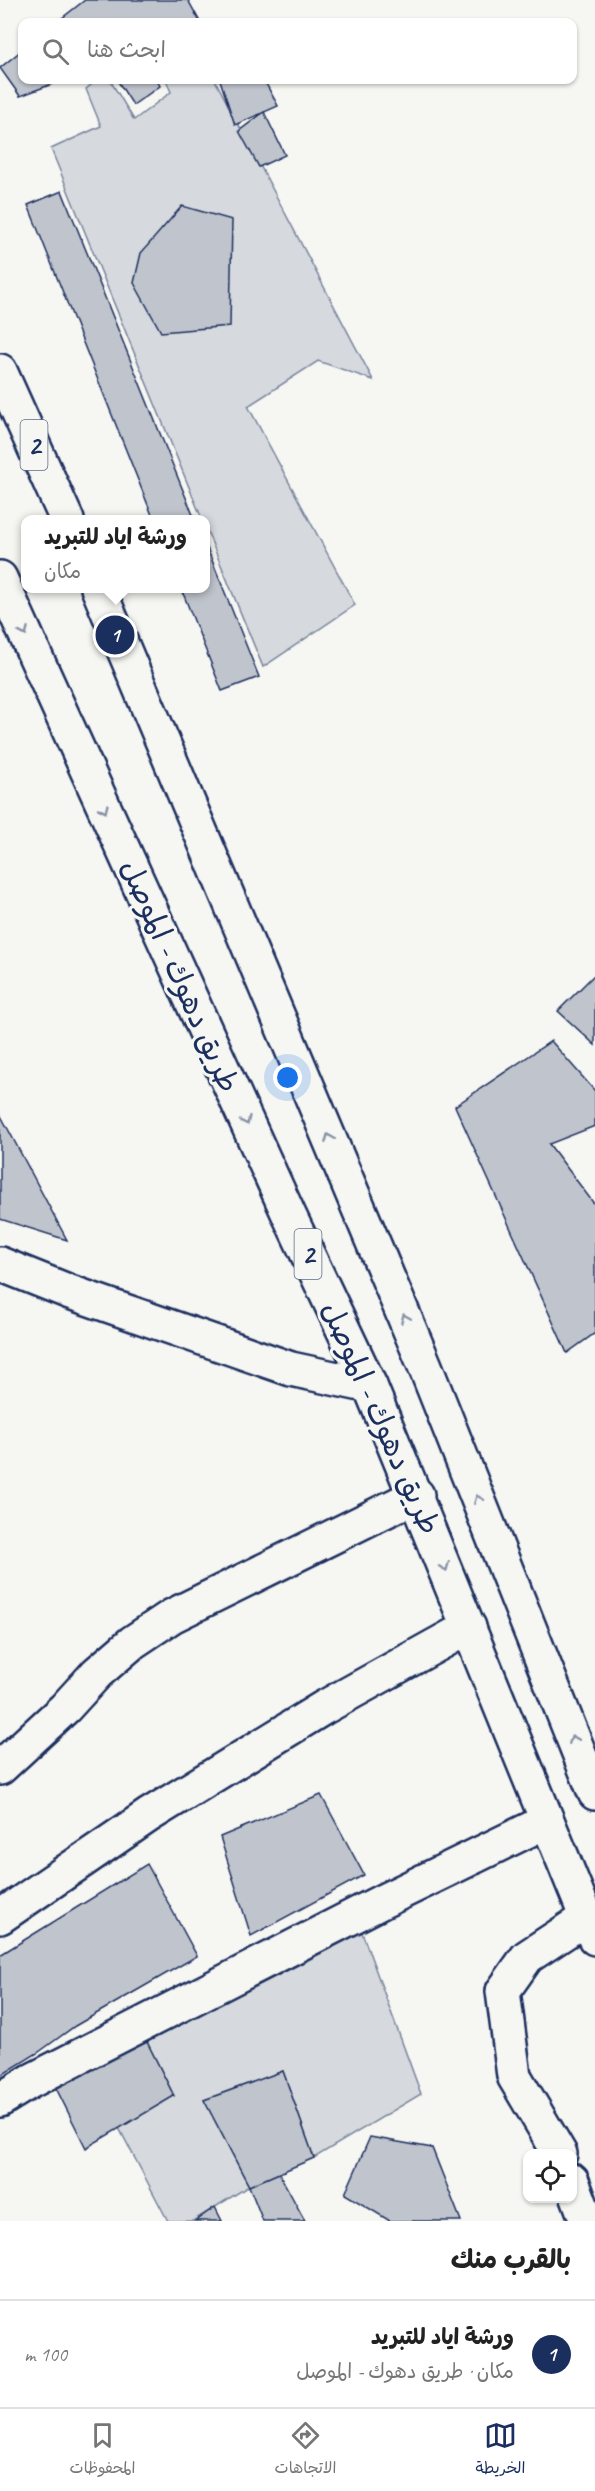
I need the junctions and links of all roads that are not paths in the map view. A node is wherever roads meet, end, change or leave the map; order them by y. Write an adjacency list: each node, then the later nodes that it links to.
1 (0, 371): 2 (main road, 2)
2 (65, 515)
3 (0, 578): 6 (main road, طريق دهوك - الموصل / 2, one-way to 6)
4 (100, 593): 10 (main road, طريق دهوك - الموصل / 2, one-way to 4)
5 (0, 1264): 6 (main road)
6 (370, 1386): 7 (main road, طريق دهوك - الموصل / 2)
7 (417, 1495): 8 (main road, طريق دهوك - الموصل / 2, one-way to 8); 9 (main road)
8 (469, 1627): 11 (main road, طريق دهوك - الموصل / 2); 12 (main road)
9 (0, 1768)
10 (595, 1793)
11 (547, 1821): 13 (main road, طريق دهوك - الموصل / 2); 14 (main road)
12 (0, 1917)
13 (591, 1928): 15 (main road)
14 (0, 2100)
15 (557, 2149)
16 (577, 2193): 17 (main road)
17 (586, 2221)

